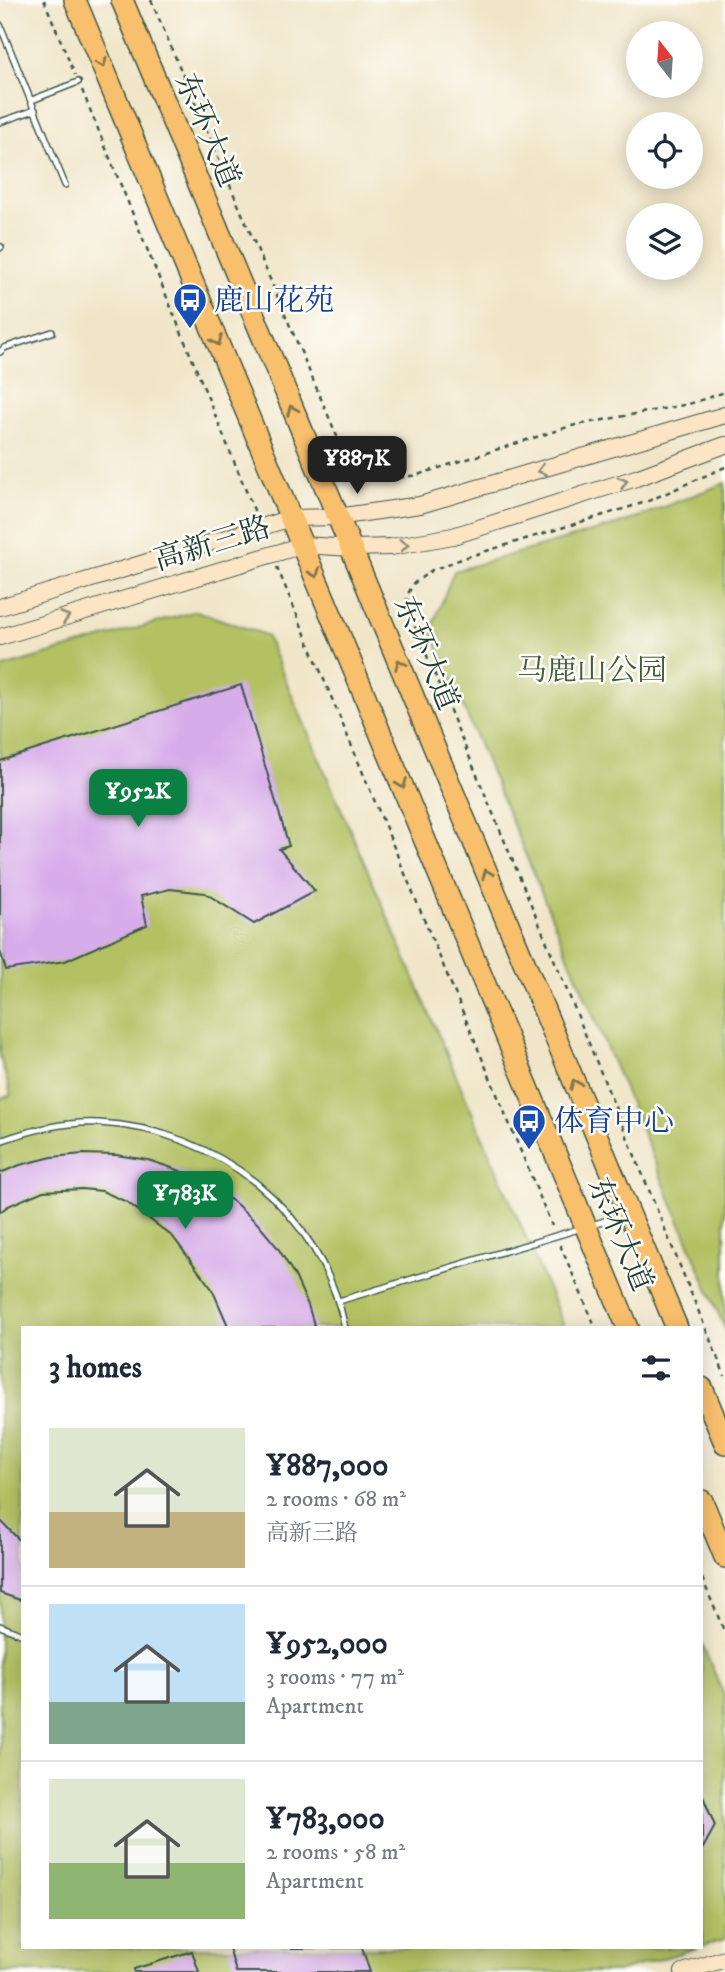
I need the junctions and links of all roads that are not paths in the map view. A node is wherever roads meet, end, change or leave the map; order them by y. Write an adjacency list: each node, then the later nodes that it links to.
1 (75, 0): 14 (highway, 东环大道, one-way to 14)
2 (122, 0): 13 (highway, 东环大道, one-way to 2)
3 (0, 25): 5 (lane)
4 (78, 82): 5 (lane)
5 (32, 100): 6 (lane)
6 (35, 110): 7 (lane); 8 (lane)
7 (0, 122)
8 (65, 184)
9 (52, 332): 10 (lane)
10 (0, 352)
11 (725, 415): 13 (main road, 高新三路, one-way to 13)
12 (725, 446): 16 (main road, 高新三路, one-way to 12)
13 (337, 517): 14 (main road, 高新三路); 16 (highway, 东环大道)
14 (291, 518): 15 (highway, 东环大道); 17 (main road, 高新三路)
15 (303, 545): 16 (main road, 高新三路); 18 (main road, 高新三路, one-way to 15); 21 (highway, 东环大道, one-way to 21)
16 (352, 548): 20 (highway, 东环大道, one-way to 16)
17 (0, 607)
18 (0, 637)
19 (0, 1141): 22 (lane)
20 (628, 1213): 21 (lane); 25 (highway, 东环大道)
21 (585, 1227): 22 (lane); 24 (highway, 东环大道)
22 (339, 1301): 23 (lane)
23 (345, 1326)
24 (627, 1326)
25 (676, 1326)
26 (703, 1390): 27 (highway)
27 (725, 1444)
28 (703, 1504): 29 (highway)
29 (725, 1557)
30 (0, 1626): 31 (lane)
31 (21, 1634)
32 (725, 1959): 33 (main road)
33 (683, 1972)

